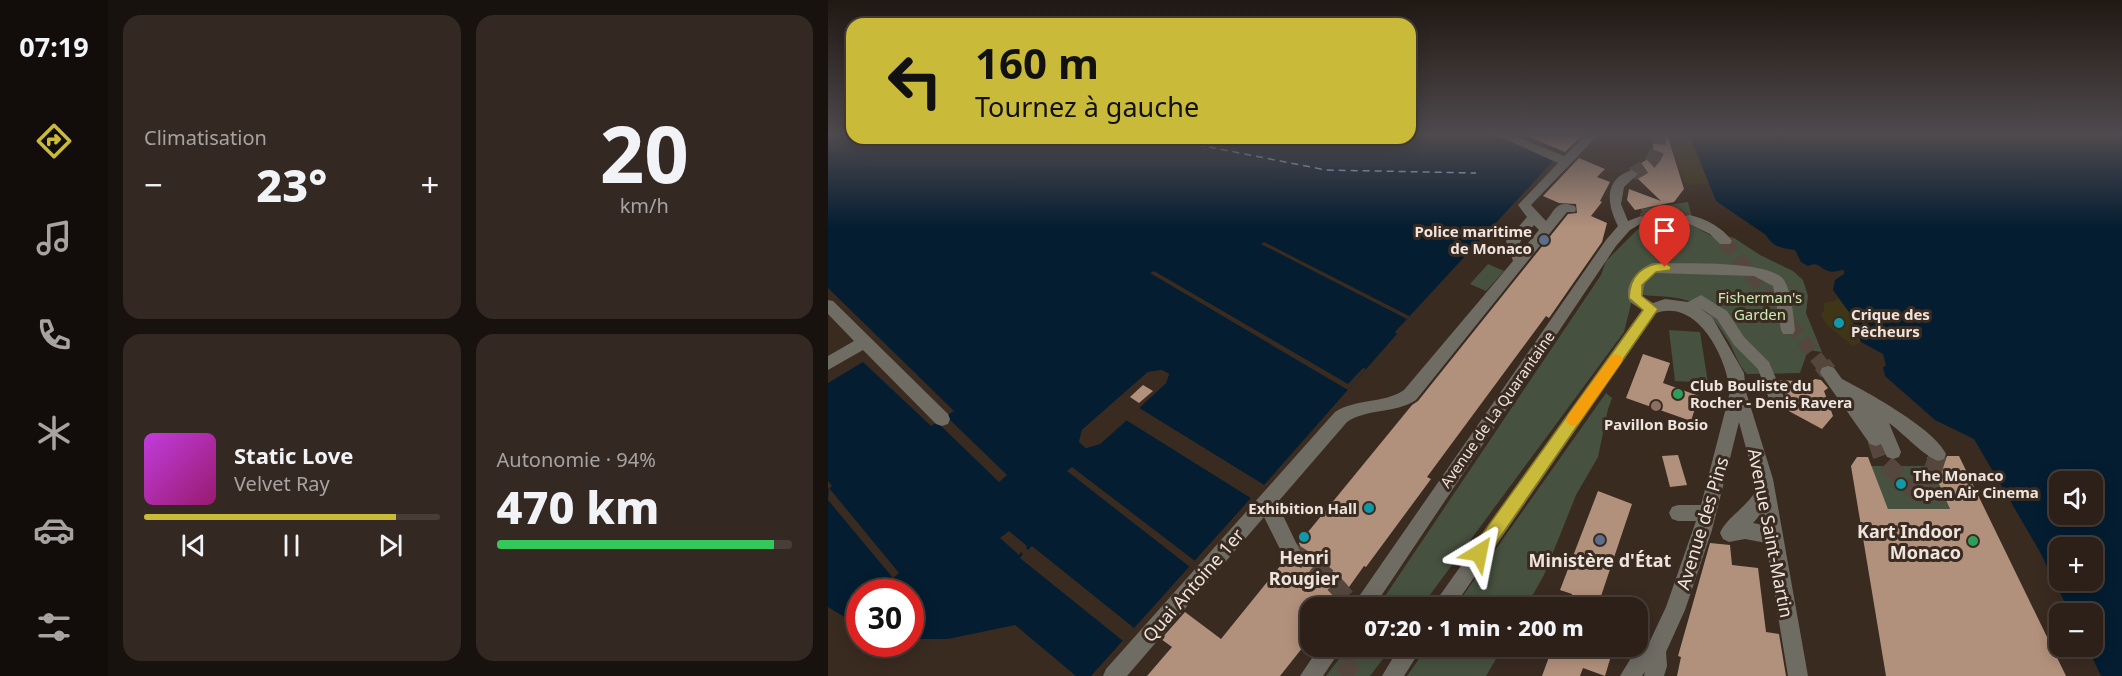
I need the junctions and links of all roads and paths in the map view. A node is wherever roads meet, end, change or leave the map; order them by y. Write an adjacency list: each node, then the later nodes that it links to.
1 (1561, 166): 4 (street)
2 (1632, 174): 7 (street)
3 (1570, 209): 8 (street)
4 (1534, 217): 8 (street); 10 (street)
5 (1690, 219): 9 (street)
6 (1641, 220): 7 (street, Avenue de La Quarantaine)
7 (1625, 227): 32 (street, Avenue de La Quarantaine)
8 (1546, 230): 10 (street)
9 (1725, 241)
10 (1520, 262): 27 (street, Quai Antoine 1er)
11 (828, 305): 15 (street)
12 (1690, 308): 13 (street); 18 (street, Avenue Saint-Martin); 20 (street)
13 (1651, 309): 14 (street); 33 (street)
14 (1788, 330)
15 (864, 342): 16 (street); 21 (street)
16 (828, 364)
17 (1833, 378): 19 (street); 22 (street); 23 (street)
18 (1738, 392): 26 (street, Avenue Saint-Martin); 29 (street, Avenue des Pins)
19 (1862, 401): 24 (street); 25 (street)
20 (1778, 402)
21 (942, 419)
22 (1928, 430)
23 (1876, 439)
24 (1893, 452)
25 (1938, 454)
26 (1766, 489): 30 (street, Avenue Saint-Martin); 30 (street)
27 (1268, 500): 31 (street); 37 (street, Quai Antoine 1er)
28 (1678, 513): 29 (street)
29 (1708, 513): 34 (street, Avenue des Pins)
30 (1774, 536): 42 (street, Avenue Saint-Martin)
31 (1291, 551)
32 (1369, 597)
33 (1449, 597)
34 (1656, 652): 40 (street); 41 (street)
35 (1325, 657): 38 (street)
36 (1405, 657): 39 (street)
37 (1113, 676)
38 (1310, 676)
39 (1392, 676)
40 (1629, 676)
41 (1654, 676)
42 (1798, 676)

